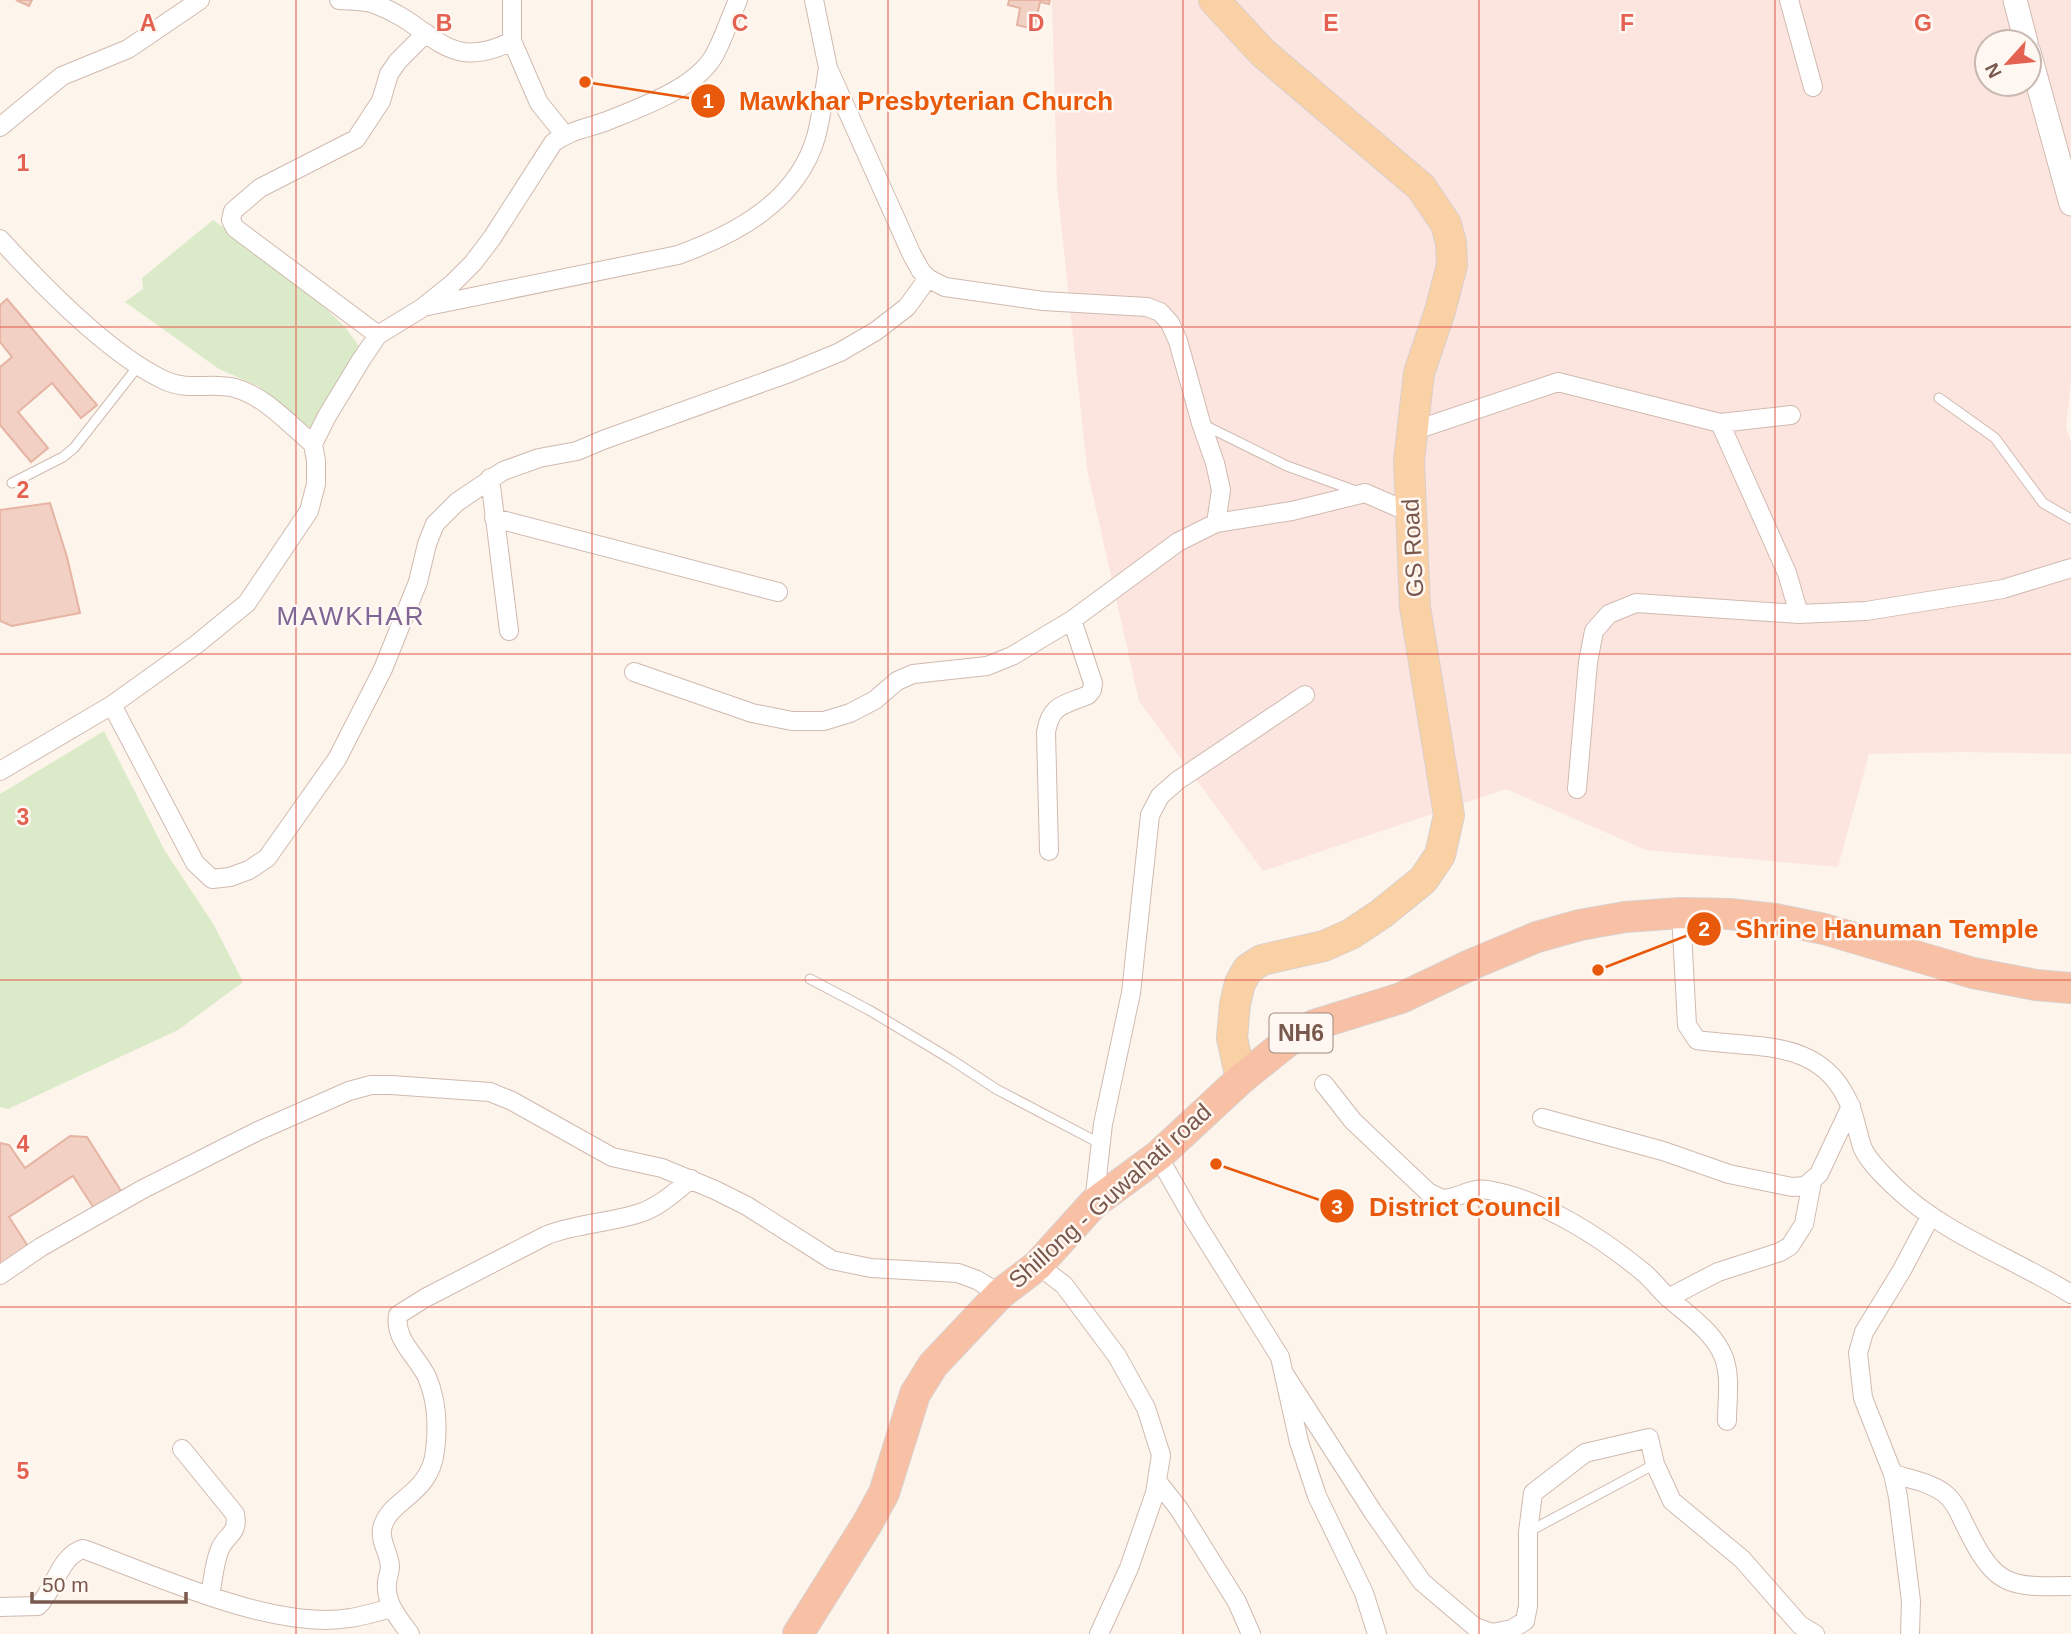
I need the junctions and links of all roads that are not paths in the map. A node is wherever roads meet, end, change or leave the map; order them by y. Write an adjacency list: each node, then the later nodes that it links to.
1 (200, 0): 15 (street)
2 (339, 0): 10 (street)
3 (512, 0): 11 (street)
4 (738, 0): 16 (street)
5 (814, 0): 12 (street)
6 (1789, 0): 13 (street)
7 (2015, 0): 9 (street)
8 (1215, 2): 27 (main road, GS Road)
9 (2022, 28)
10 (425, 33): 11 (street); 21 (street)
11 (512, 41): 16 (street)
12 (828, 68): 19 (street); 20 (street)
13 (1812, 87)
14 (2042, 98): 17 (street)
15 (0, 127)
16 (564, 134): 20 (street)
17 (2071, 204)
18 (0, 239): 22 (street)
19 (928, 278): 25 (street); 29 (street)
20 (422, 307): 21 (street)
21 (378, 335): 28 (street)
22 (139, 365): 28 (street); 30 (lane)
23 (1939, 398): 34 (lane)
24 (1791, 415): 26 (street)
25 (1201, 423): 31 (lane); 35 (street)
26 (1720, 423): 27 (street); 38 (street)
27 (1413, 431): 32 (main road, GS Road)
28 (313, 444): 43 (street)
29 (490, 478): 33 (street); 43 (street)
30 (12, 483)
31 (1365, 493): 32 (street); 35 (street)
32 (1411, 513): 50 (main road, GS Road)
33 (494, 518): 37 (street); 40 (street)
34 (2071, 519)
35 (1216, 523): 39 (street)
36 (2071, 568): 38 (street)
37 (778, 592)
38 (1799, 614): 45 (street)
39 (1072, 620): 41 (street); 46 (street)
40 (509, 631)
41 (634, 672)
42 (1305, 695): 54 (street)
43 (112, 705): 44 (street)
44 (0, 771)
45 (1577, 789)
46 (1049, 851)
47 (1681, 914): 49 (highway, Shillong - Guwahati road / NH6); 50 (highway, Shillong - Guwahati road / NH6); 52 (street)
48 (810, 979): 54 (lane)
49 (2071, 988)
50 (1241, 1079): 55 (highway, Shillong - Guwahati road / NH6)
51 (1324, 1084): 64 (street)
52 (1851, 1106): 57 (street); 59 (street)
53 (1542, 1118): 57 (street)
54 (1101, 1144): 58 (street)
55 (1158, 1156): 58 (highway, Shillong - Guwahati road / NH6); 65 (street)
56 (691, 1179): 61 (street); 62 (street); 75 (street)
57 (1812, 1182): 64 (street)
58 (1094, 1203): 60 (highway, Shillong - Guwahati road / NH6)
59 (1930, 1217): 63 (street); 69 (street)
60 (1038, 1265): 62 (highway, Shillong - Guwahati road / NH6); 70 (street)
61 (0, 1275)
62 (1000, 1294): 77 (highway, Shillong - Guwahati road / NH6)
63 (2071, 1294)
64 (1668, 1298): 66 (street)
65 (1285, 1376): 71 (street); 80 (street)
66 (1727, 1421)
67 (182, 1448): 73 (street)
68 (1655, 1464): 71 (lane); 71 (street); 81 (street)
69 (1893, 1474): 72 (street); 82 (street)
70 (1157, 1481): 78 (street); 79 (street)
71 (1528, 1532)
72 (2071, 1586)
73 (210, 1595): 74 (street); 75 (street)
74 (0, 1607)
75 (391, 1608): 76 (street)
76 (410, 1634)
77 (798, 1634)
78 (1099, 1634)
79 (1251, 1634)
80 (1377, 1634)
81 (1815, 1634)
82 (1910, 1634)

